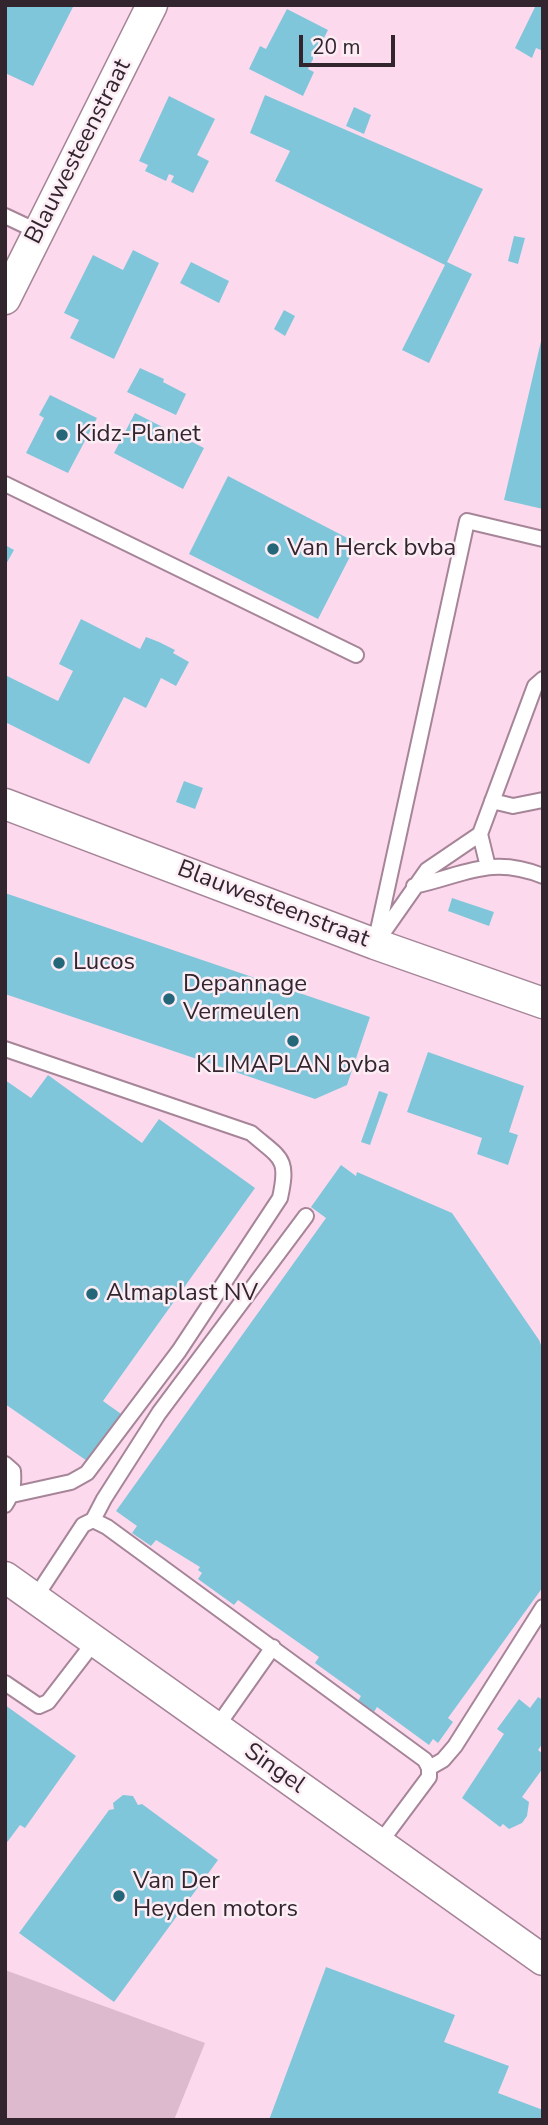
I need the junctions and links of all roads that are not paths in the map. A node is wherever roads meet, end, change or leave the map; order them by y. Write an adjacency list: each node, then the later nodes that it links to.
1 (152, 5): 3 (street, Blauwesteenstraat)
2 (5, 216): 3 (lane)
3 (39, 232): 4 (street, Blauwesteenstraat)
4 (5, 299)
5 (5, 484): 7 (lane)
6 (543, 539): 16 (lane)
7 (356, 655)
8 (543, 679): 10 (lane)
9 (543, 800): 10 (lane)
10 (492, 801): 12 (lane)
11 (5, 804): 16 (street, Blauwesteenstraat)
12 (480, 834): 13 (lane); 15 (lane)
13 (488, 867): 14 (lane); 15 (lane)
14 (543, 876)
15 (414, 886): 16 (lane)
16 (375, 944): 17 (street, Blauwesteenstraat)
17 (543, 1003)
18 (5, 1049): 21 (lane)
19 (306, 1216): 22 (lane)
20 (5, 1464): 21 (lane)
21 (9, 1500)
22 (93, 1520): 24 (lane); 27 (lane)
23 (5, 1577): 24 (street, Singel)
24 (35, 1598): 26 (street, Singel)
25 (543, 1608): 30 (lane)
26 (95, 1641): 28 (lane); 29 (street, Singel)
27 (273, 1647): 29 (lane); 30 (lane)
28 (5, 1683)
29 (216, 1728): 31 (street, Singel)
30 (429, 1768): 31 (lane)
31 (379, 1844): 32 (street, Singel)
32 (543, 1961)

